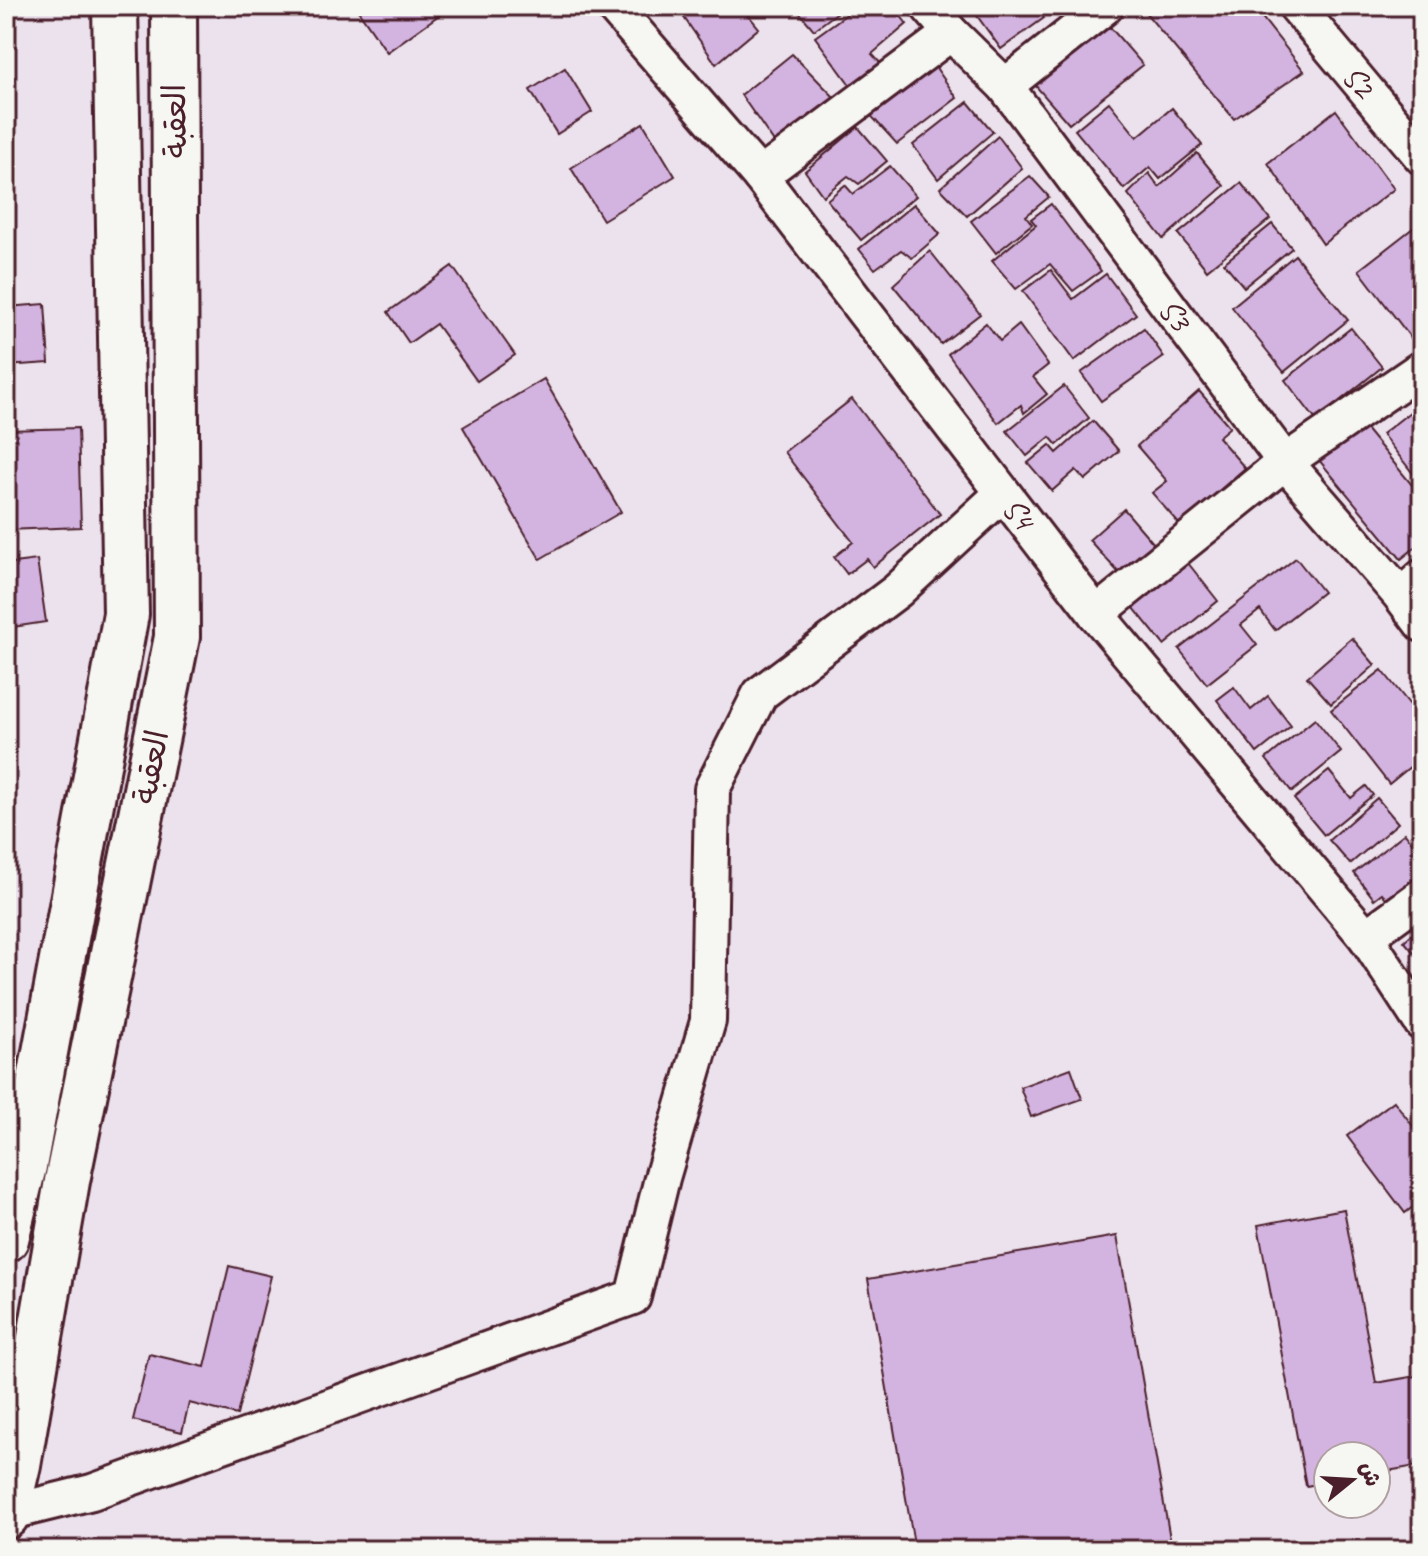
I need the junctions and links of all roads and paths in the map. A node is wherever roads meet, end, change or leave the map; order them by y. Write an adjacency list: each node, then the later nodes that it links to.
1 (115, 6): 20 (main road, العقبة)
2 (174, 6): 21 (main road, العقبة)
3 (613, 6): 10 (street, S4)
4 (928, 6): 7 (street, S3)
5 (1106, 6): 8 (street)
6 (1296, 6): 9 (street, S2)
7 (951, 33): 8 (street, S3); 10 (street)
8 (1005, 86): 12 (street, S3)
9 (1422, 157)
10 (760, 176): 13 (street, S4)
11 (1422, 368): 12 (street)
12 (1285, 462): 14 (street, S3); 15 (street)
13 (1003, 493): 15 (street, S4); 24 (street)
14 (1411, 587): 16 (street, S3)
15 (1096, 614): 18 (street, S4)
16 (1422, 624)
17 (1422, 896): 18 (street)
18 (1366, 937): 19 (street, S4)
19 (1422, 1023)
20 (24, 1166): 21 (main road); 22 (main road, العقبة)
21 (67, 1181): 23 (main road, العقبة)
22 (6, 1239)
23 (12, 1467): 24 (main road, العقبة)
24 (6, 1515)

